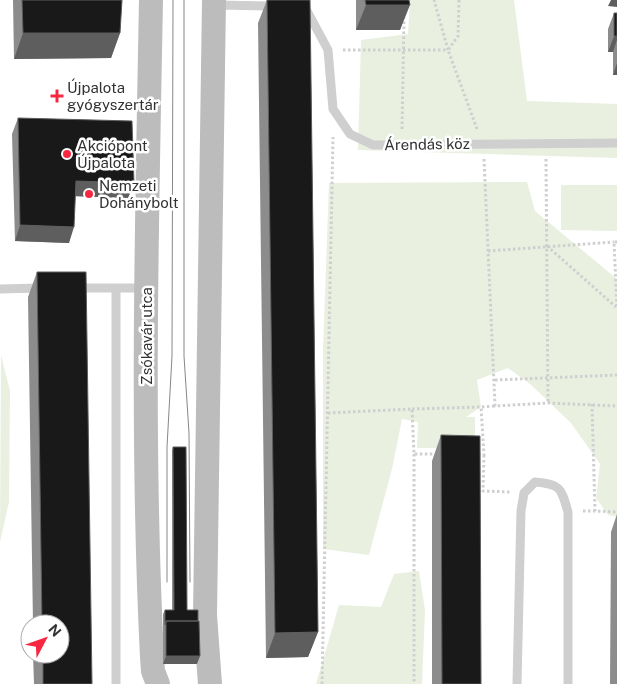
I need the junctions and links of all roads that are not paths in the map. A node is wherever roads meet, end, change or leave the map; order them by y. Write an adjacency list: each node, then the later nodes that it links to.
1 (151, 0): 9 (street, Zsókavár utca)
2 (214, 2): 3 (lane, Árendás köz); 10 (street)
3 (298, 5): 4 (lane, Árendás köz)
4 (617, 143)
5 (0, 288): 6 (lane)
6 (48, 288)
7 (68, 288): 8 (lane)
8 (116, 288): 9 (lane); 12 (lane, Zsókavár utca)
9 (146, 288): 11 (street, Zsókavár utca)
10 (204, 679)
11 (158, 681)
12 (116, 684)
13 (517, 684): 14 (lane)
14 (568, 684)

